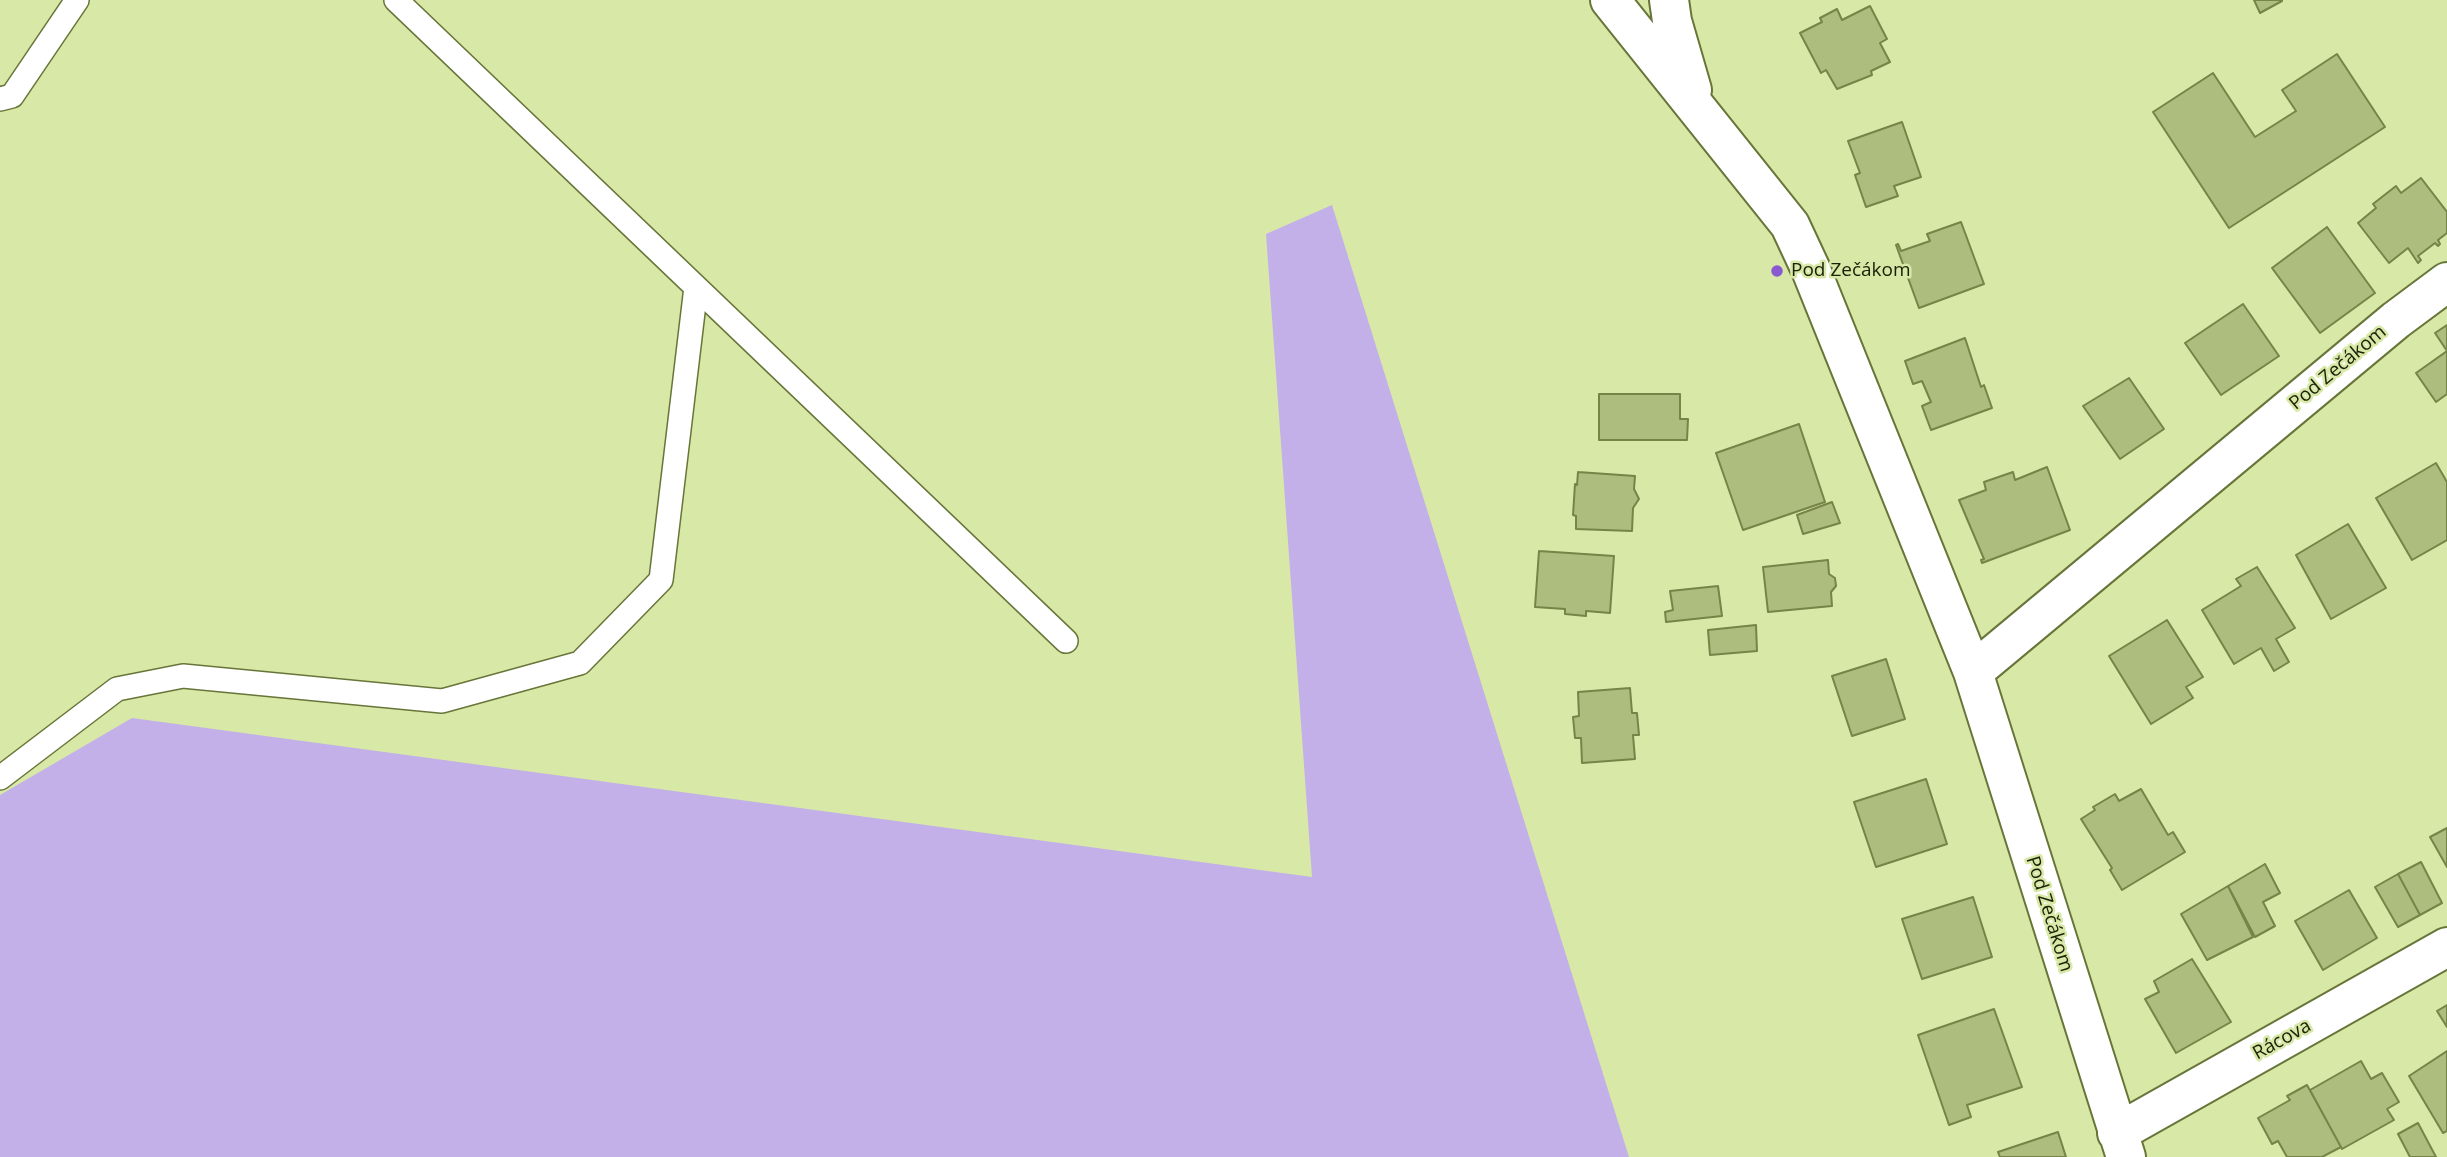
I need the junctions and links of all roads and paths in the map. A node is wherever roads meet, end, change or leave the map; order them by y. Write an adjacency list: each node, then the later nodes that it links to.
1 (77, 0): 5 (lane)
2 (396, 0): 8 (lane)
3 (1610, 0): 6 (street, Pod Zečákom)
4 (1669, 0): 6 (street)
5 (0, 99)
6 (1696, 105): 10 (street, Pod Zečákom)
7 (2447, 282): 10 (street, Pod Zečákom)
8 (696, 287): 9 (lane); 11 (lane)
9 (1066, 640)
10 (1973, 671): 13 (street, Pod Zečákom)
11 (0, 778)
12 (2447, 947): 13 (street, Rácova)
13 (2121, 1145)

